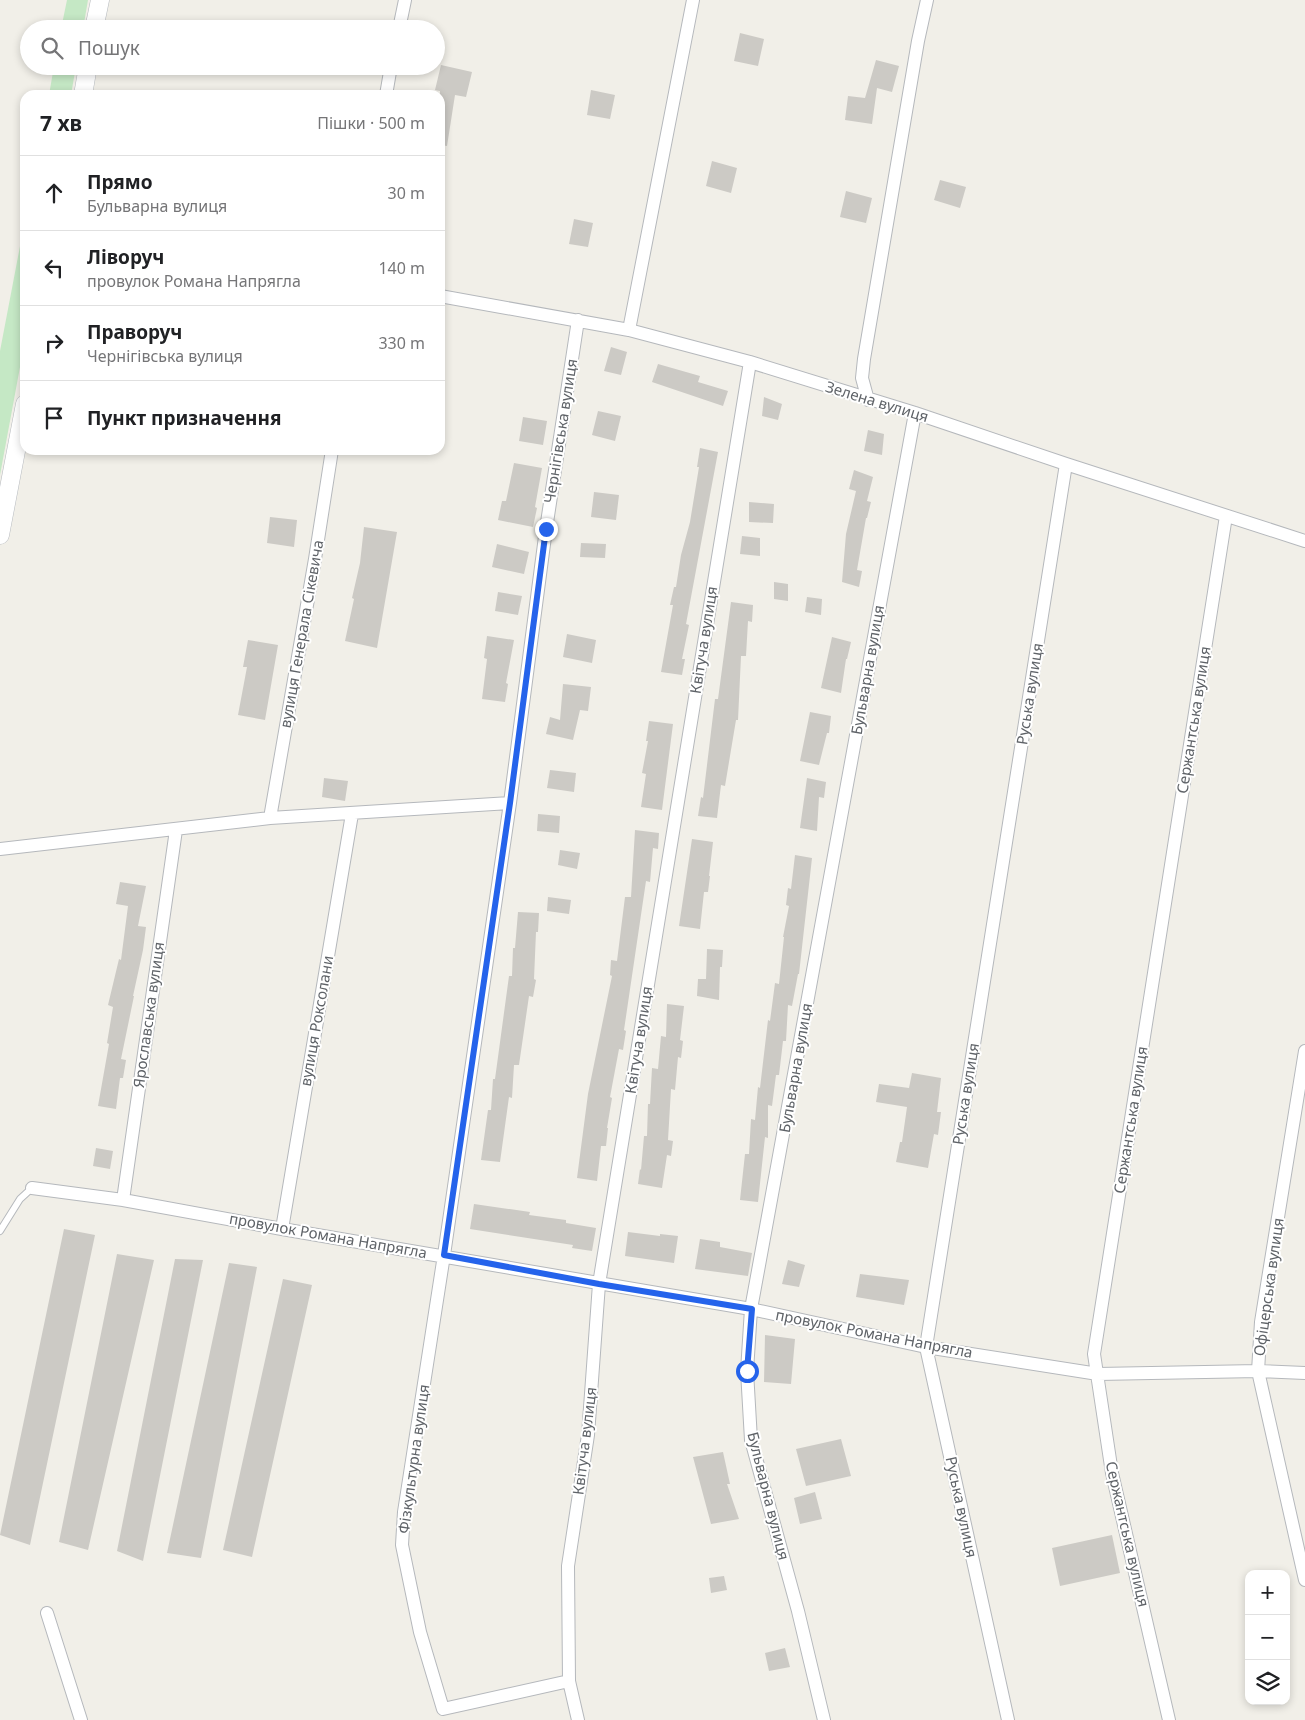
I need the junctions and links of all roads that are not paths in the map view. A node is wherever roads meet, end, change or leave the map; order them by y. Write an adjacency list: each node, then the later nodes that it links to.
1 (100, 0): 5 (street)
2 (405, 0): 6 (street)
3 (693, 0): 13 (street)
4 (927, 0): 15 (street)
5 (96, 20)
6 (401, 20)
7 (86, 75): 9 (street)
8 (390, 75): 10 (street)
9 (83, 90)
10 (387, 90)
11 (445, 297): 12 (street, Зелена вулиця)
12 (578, 320): 13 (street, Зелена вулиця); 23 (street, Чернігівська вулиця)
13 (629, 330): 14 (street, Зелена вулиця)
14 (750, 362): 15 (street, Зелена вулиця); 34 (street, Квітуча вулиця)
15 (868, 400): 16 (street, Зелена вулиця)
16 (915, 414): 19 (street, Зелена вулиця); 35 (street, Бульварна вулиця)
17 (20, 430): 21 (street)
18 (331, 455): 25 (street, вулиця Генерала Сікевича)
19 (1066, 464): 20 (street, Зелена вулиця); 36 (street, Руська вулиця)
20 (1226, 516): 22 (street, Зелена вулиця); 39 (street, Сержантська вулиця)
21 (0, 536)
22 (1305, 541)
23 (510, 803): 24 (street); 33 (street, Чернігівська вулиця)
24 (352, 814): 25 (street); 31 (street, вулиця Роксолани)
25 (270, 818): 26 (street)
26 (176, 830): 27 (street); 30 (street, Ярославська вулиця)
27 (0, 849)
28 (1305, 1051): 37 (street, Офіцерська вулиця)
29 (32, 1188): 30 (street, провулок Романа Напрягла); 32 (lane)
30 (122, 1200): 31 (street, провулок Романа Напрягла)
31 (282, 1229): 33 (street, провулок Романа Напрягла)
32 (0, 1231)
33 (444, 1255): 34 (street, провулок Романа Напрягла); 42 (street, Фізкультурна вулиця)
34 (599, 1284): 35 (street, провулок Романа Напрягла); 42 (street, Квітуча вулиця)
35 (752, 1309): 36 (street, провулок Романа Напрягла); 45 (street, Бульварна вулиця)
36 (926, 1346): 39 (street, провулок Романа Напрягла); 46 (street, Руська вулиця)
37 (1258, 1371): 38 (street, провулок Романа Напрягла); 39 (street, провулок Романа Напрягла); 40 (street, Офіцерська вулиця)
38 (1305, 1373)
39 (1098, 1374): 47 (street, Сержантська вулиця)
40 (1305, 1580)
41 (48, 1614): 43 (street)
42 (570, 1681): 44 (street, Квітуча вулиця)
43 (81, 1720)
44 (578, 1720)
45 (824, 1720)
46 (1008, 1720)
47 (1169, 1720)

